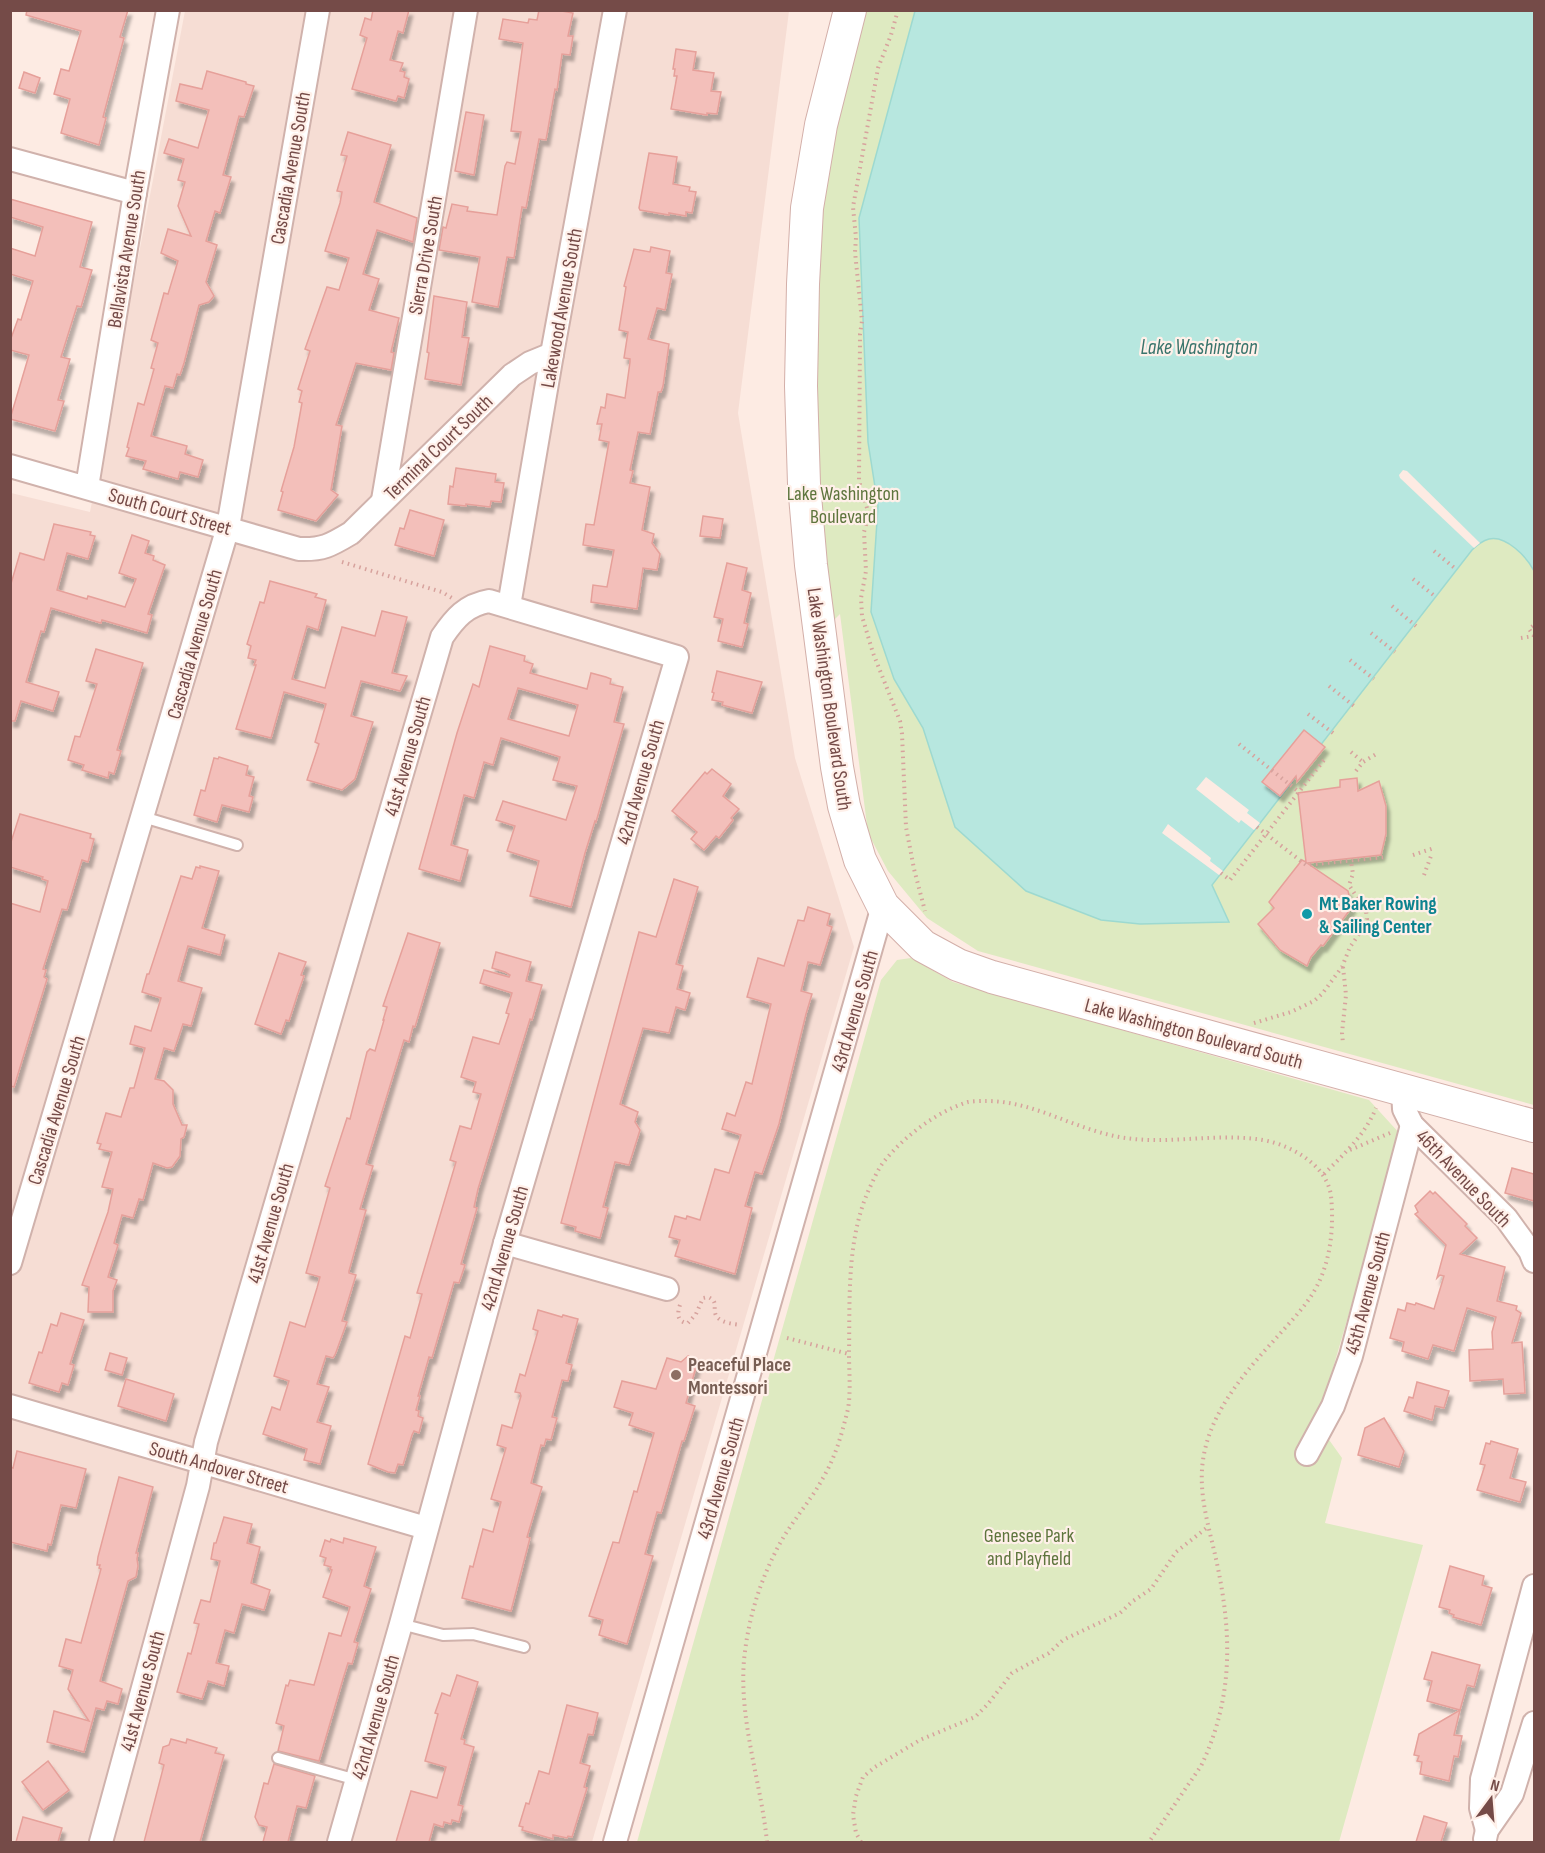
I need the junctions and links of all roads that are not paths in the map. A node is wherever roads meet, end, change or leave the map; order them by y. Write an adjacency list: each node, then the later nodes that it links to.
1 (168, 10): 7 (street, Bellavista Avenue South)
2 (318, 10): 12 (street, Cascadia Avenue South)
3 (466, 10): 11 (street, Sierra Drive South)
4 (615, 10): 8 (street, Lakewood Avenue South)
5 (850, 10): 17 (main road, Lake Washington Boulevard South)
6 (10, 159): 7 (street)
7 (135, 193): 10 (street, Bellavista Avenue South)
8 (552, 354): 11 (street, Terminal Court South); 14 (street, Lakewood Avenue South)
9 (10, 466): 10 (street, South Court Street)
10 (87, 487): 12 (street, South Court Street)
11 (383, 500): 13 (street, Terminal Court South)
12 (228, 527): 13 (street, South Court Street); 15 (street, Cascadia Avenue South)
13 (336, 554)
14 (508, 606): 21 (street, 42nd Avenue South); 27 (street, 41st Avenue South)
15 (143, 817): 16 (lane); 23 (street, Cascadia Avenue South)
16 (237, 844)
17 (884, 906): 18 (main road, Lake Washington Boulevard South); 38 (street, 43rd Avenue South)
18 (1403, 1091): 19 (main road, Lake Washington Boulevard South); 20 (street, 46th Avenue South)
19 (1534, 1126)
20 (1403, 1128): 22 (street, 46th Avenue South); 26 (street, 45th Avenue South)
21 (505, 1243): 24 (street); 28 (street, 42nd Avenue South)
22 (1534, 1261)
23 (10, 1263)
24 (674, 1295)
25 (10, 1406): 27 (street, South Andover Street)
26 (1307, 1454)
27 (202, 1462): 28 (street, South Andover Street); 36 (street, 41st Avenue South)
28 (426, 1528): 30 (street, 42nd Avenue South)
29 (1534, 1586): 35 (street)
30 (401, 1624): 31 (lane); 34 (street, 42nd Avenue South)
31 (524, 1647)
32 (1534, 1723): 35 (street)
33 (278, 1758): 34 (lane)
34 (357, 1780): 37 (street, 42nd Avenue South)
35 (1485, 1836)
36 (101, 1842)
37 (339, 1842)
38 (615, 1842)

